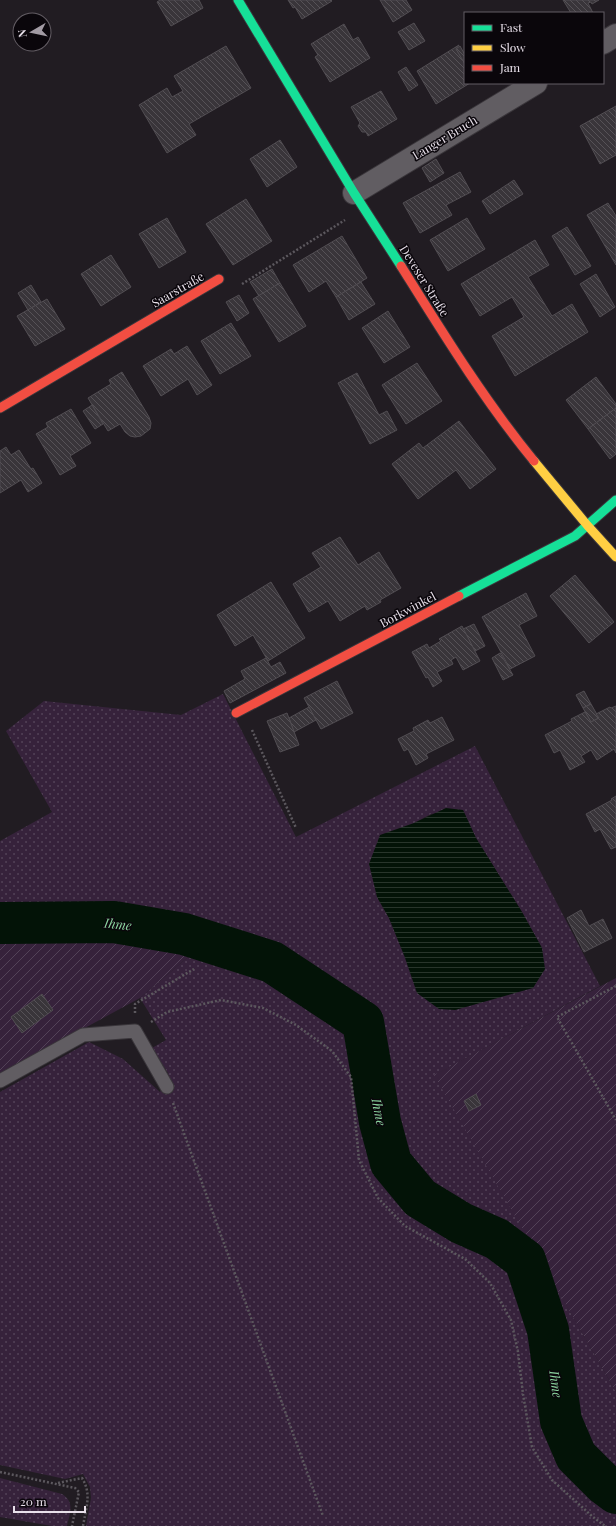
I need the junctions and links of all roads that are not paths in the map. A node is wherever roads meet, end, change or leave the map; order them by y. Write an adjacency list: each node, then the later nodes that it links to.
1 (238, 0): 5 (street, Deveser Straße)
2 (616, 35): 3 (street)
3 (604, 42)
4 (534, 84): 5 (street, Langer Bruch)
5 (359, 201): 9 (street, Deveser Straße)
6 (219, 279): 7 (street, Saarstraße)
7 (0, 408)
8 (616, 500): 9 (street, Borkwinkel)
9 (587, 524): 10 (street, Deveser Straße); 11 (street, Borkwinkel)
10 (614, 551)
11 (236, 713)
12 (0, 1081): 13 (lane)
13 (167, 1087)

